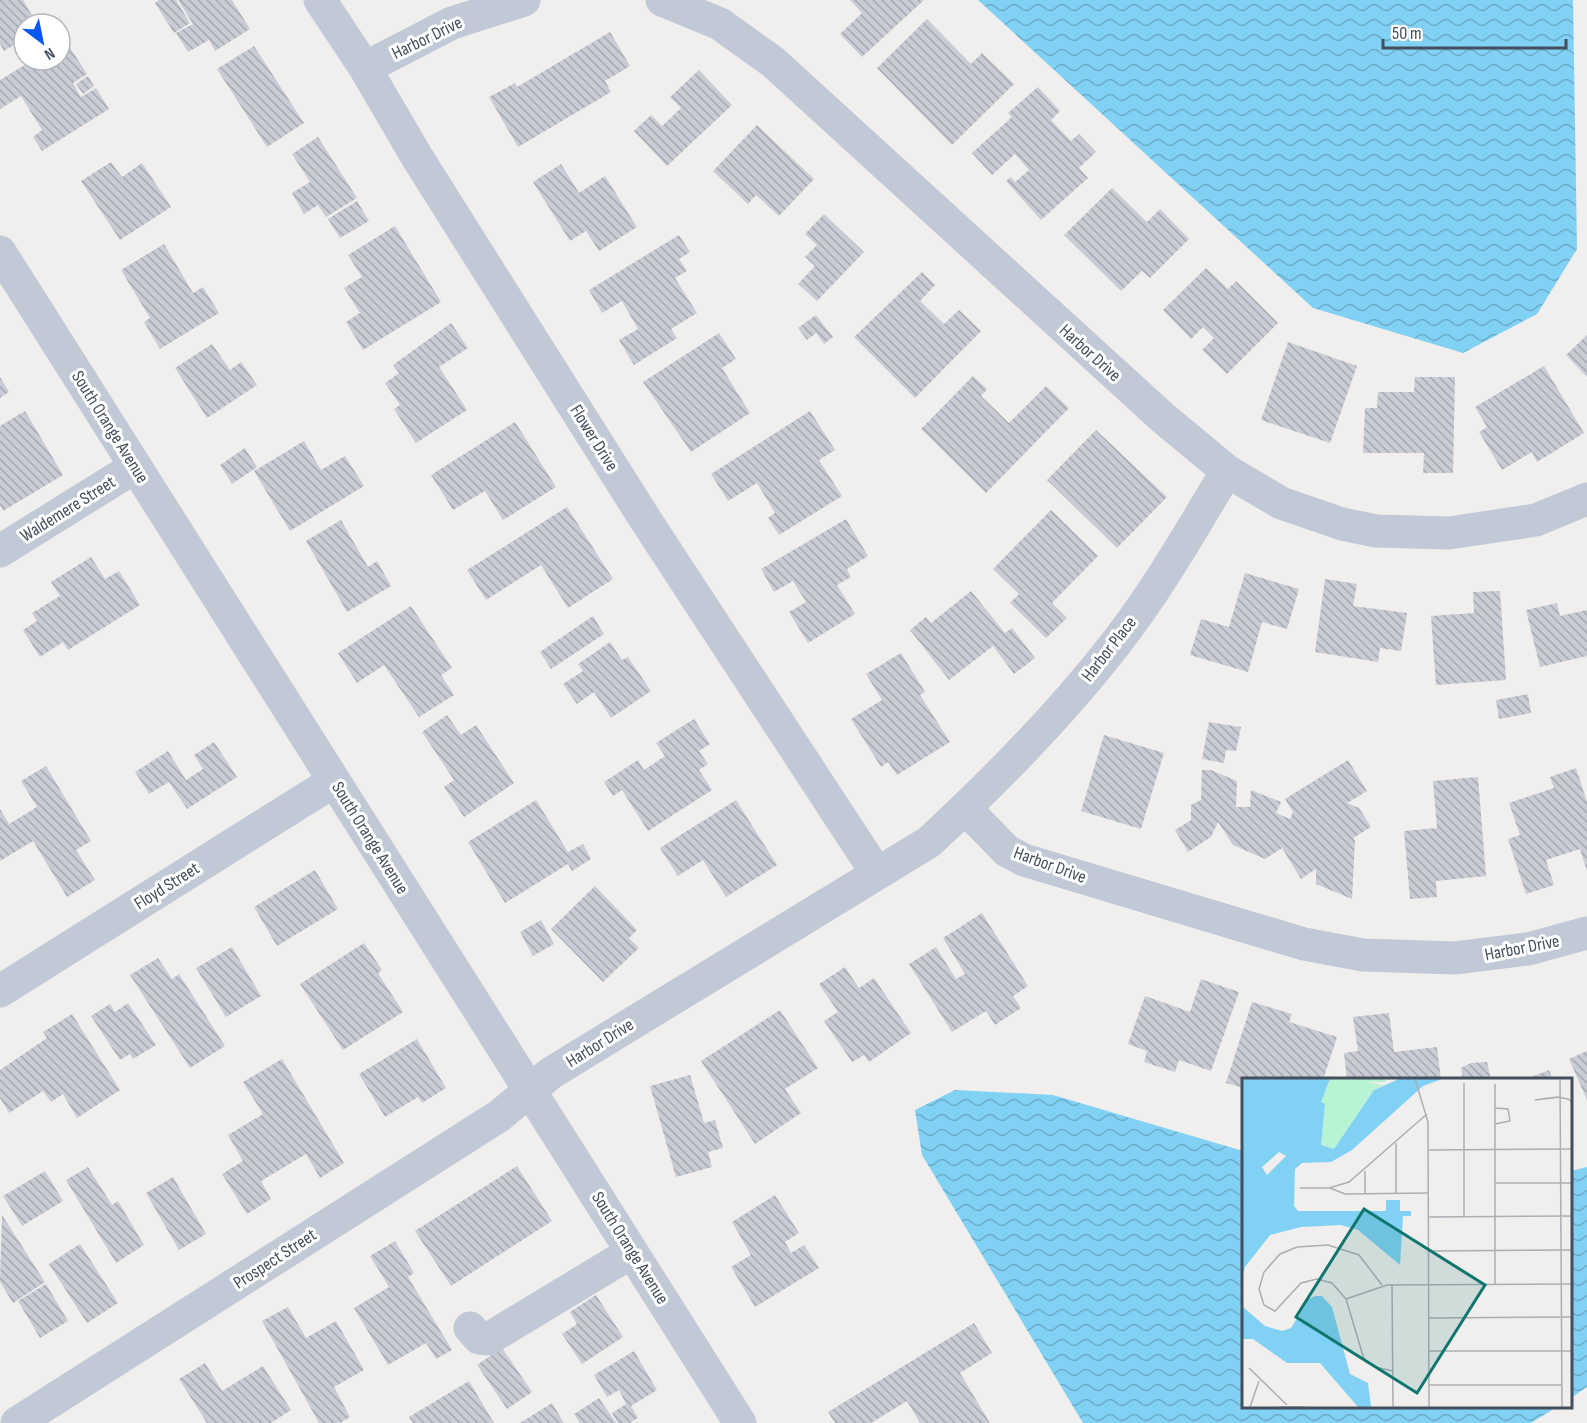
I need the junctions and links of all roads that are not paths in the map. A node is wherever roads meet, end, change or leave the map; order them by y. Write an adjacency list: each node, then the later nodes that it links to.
1 (320, 0): 4 (street, Flower Drive)
2 (524, 0): 4 (street, Harbor Drive)
3 (662, 0): 7 (street, Harbor Drive)
4 (365, 68): 12 (street, Flower Drive)
5 (0, 252): 6 (street, South Orange Avenue)
6 (135, 467): 9 (street, Waldemere Street); 10 (street, South Orange Avenue)
7 (1227, 471): 8 (street, Harbor Drive); 11 (street, Harbor Place)
8 (1587, 499)
9 (0, 551)
10 (334, 781): 14 (street, Floyd Street); 15 (street, South Orange Avenue)
11 (965, 808): 12 (street, Harbor Drive); 13 (street, Harbor Drive)
12 (876, 872): 15 (street, Harbor Drive)
13 (1587, 933)
14 (0, 991)
15 (531, 1092): 16 (street, South Orange Avenue); 19 (street, Prospect Street)
16 (632, 1252): 17 (street); 18 (street, South Orange Avenue)
17 (470, 1328)
18 (727, 1419)
19 (17, 1423)

